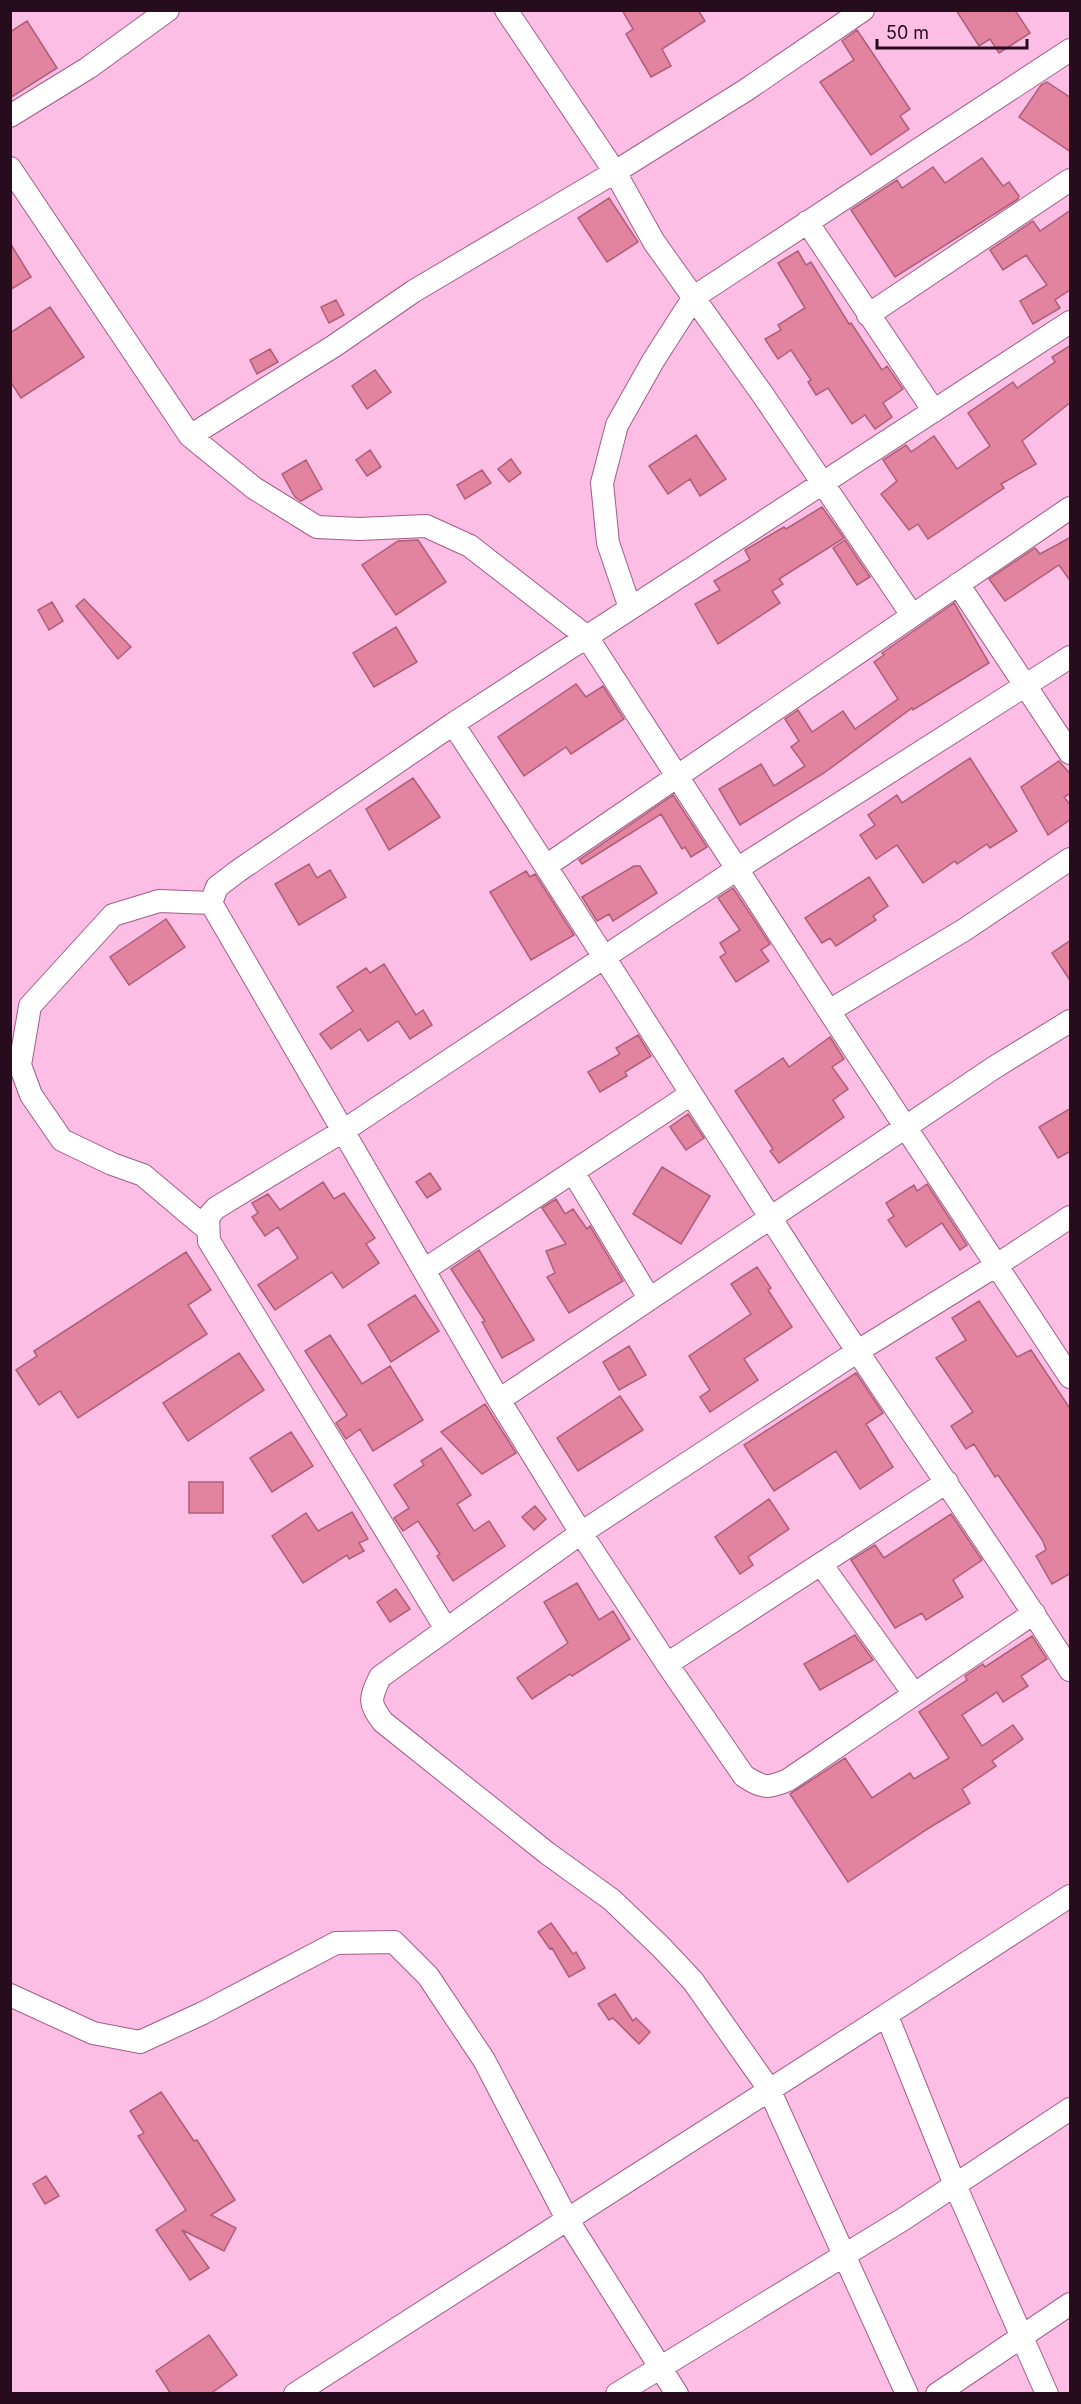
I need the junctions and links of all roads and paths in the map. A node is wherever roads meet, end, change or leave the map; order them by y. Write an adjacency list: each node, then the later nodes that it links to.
1 (168, 10): 5 (street)
2 (506, 10): 7 (street)
3 (863, 10): 7 (street)
4 (1071, 50): 9 (street)
5 (10, 116)
6 (10, 168): 14 (street)
7 (615, 172): 10 (street); 14 (street)
8 (1071, 180): 11 (street)
9 (807, 222): 10 (street); 11 (street)
10 (694, 297): 15 (street); 18 (street)
11 (867, 315): 13 (street)
12 (1069, 326): 13 (street)
13 (934, 411): 15 (street)
14 (190, 436): 20 (street)
15 (823, 483): 18 (street); 19 (street)
16 (1071, 508): 17 (street)
17 (958, 584): 19 (street); 22 (street)
18 (630, 608): 20 (street)
19 (912, 615): 25 (street)
20 (587, 637): 23 (street); 25 (street)
21 (1071, 657): 22 (street)
22 (1026, 686): 24 (street); 28 (street)
23 (453, 724): 27 (street); 29 (street)
24 (1071, 753)
25 (677, 777): 27 (street); 28 (street)
26 (1071, 859): 31 (street)
27 (546, 866): 30 (street)
28 (737, 868): 30 (street); 31 (street)
29 (211, 903): 35 (street); 39 (street)
30 (604, 956): 33 (street); 35 (street)
31 (829, 1011): 34 (street)
32 (1071, 1021): 34 (street)
33 (692, 1094): 36 (street); 38 (street)
34 (905, 1127): 38 (street); 40 (street)
35 (343, 1131): 39 (street); 41 (street)
36 (573, 1172): 41 (street); 42 (street)
37 (1071, 1216): 40 (street)
38 (771, 1217): 42 (street); 43 (street)
39 (207, 1229): 50 (street)
40 (997, 1266): 43 (street); 44 (street)
41 (424, 1270): 45 (street)
42 (649, 1298): 45 (street)
43 (858, 1351): 46 (street); 47 (street)
44 (1071, 1377)
45 (499, 1400): 47 (street)
46 (947, 1482): 48 (street); 49 (street)
47 (581, 1533): 50 (street); 51 (street)
48 (821, 1564): 51 (street); 53 (street)
49 (1034, 1613): 52 (street); 53 (street)
50 (446, 1629): 57 (street)
51 (667, 1664): 53 (street)
52 (1071, 1670)
53 (914, 1694)
54 (1071, 1896): 56 (street)
55 (10, 1995): 60 (street)
56 (887, 2016): 57 (street); 59 (street)
57 (769, 2089): 60 (street); 61 (street)
58 (1071, 2109): 59 (street)
59 (955, 2185): 61 (street); 63 (street)
60 (567, 2219): 64 (street); 65 (street)
61 (845, 2255): 64 (street); 68 (street)
62 (1071, 2304): 63 (street)
63 (1021, 2336): 69 (street); 70 (street)
64 (660, 2367): 66 (street); 67 (street)
65 (295, 2394)
66 (617, 2394)
67 (677, 2394)
68 (907, 2394)
69 (937, 2394)
70 (1047, 2394)

